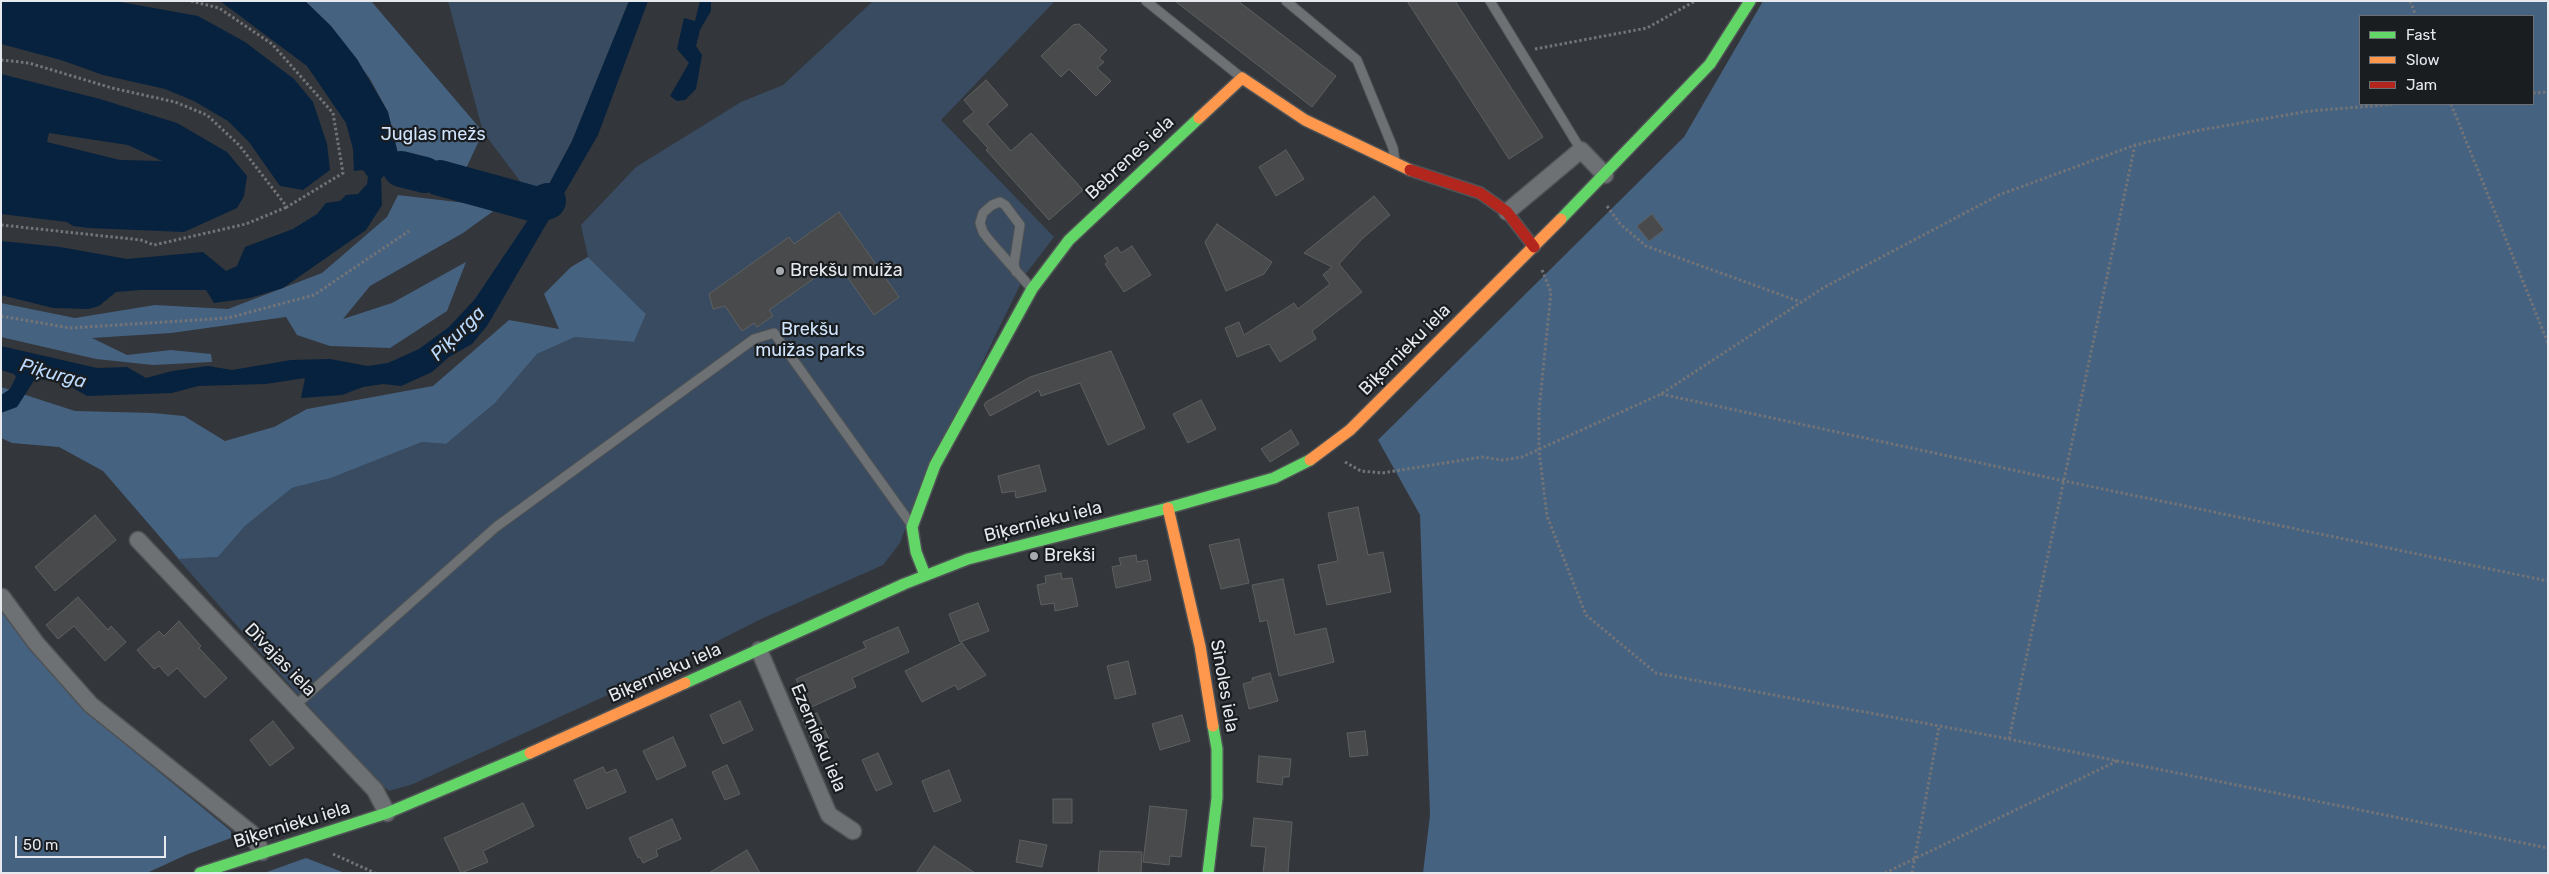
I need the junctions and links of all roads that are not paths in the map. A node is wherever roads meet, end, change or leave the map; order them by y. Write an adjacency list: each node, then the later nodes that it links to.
1 (1146, 1): 5 (lane)
2 (1286, 1): 7 (lane)
3 (1490, 1): 6 (lane)
4 (1750, 1): 8 (main road, Biķernieku iela)
5 (1242, 78): 7 (main road); 12 (main road, Bebrenes iela)
6 (1581, 150): 8 (street); 9 (street)
7 (1396, 165): 9 (main road)
8 (1599, 181): 10 (main road, Biķernieku iela)
9 (1507, 212): 10 (main road)
10 (1534, 247): 13 (main road, Biķernieku iela)
11 (1016, 272): 11 (lane); 12 (lane)
12 (1032, 290): 14 (main road, Bebrenes iela)
13 (1168, 508): 16 (main road, Biķernieku iela); 24 (main road, Sinoles iela)
14 (912, 527): 16 (main road, Bebrenes iela); 19 (lane)
15 (138, 540): 19 (street, Dīvajas iela)
16 (925, 575): 18 (main road, Biķernieku iela)
17 (2, 597): 22 (street)
18 (759, 650): 20 (main road, Biķernieku iela); 21 (street, Ezernieku iela)
19 (296, 705): 20 (street, Dīvajas iela)
20 (386, 813): 22 (main road, Biķernieku iela)
21 (853, 831)
22 (262, 852): 23 (main road, Biķernieku iela)
23 (200, 873)
24 (1208, 873)

